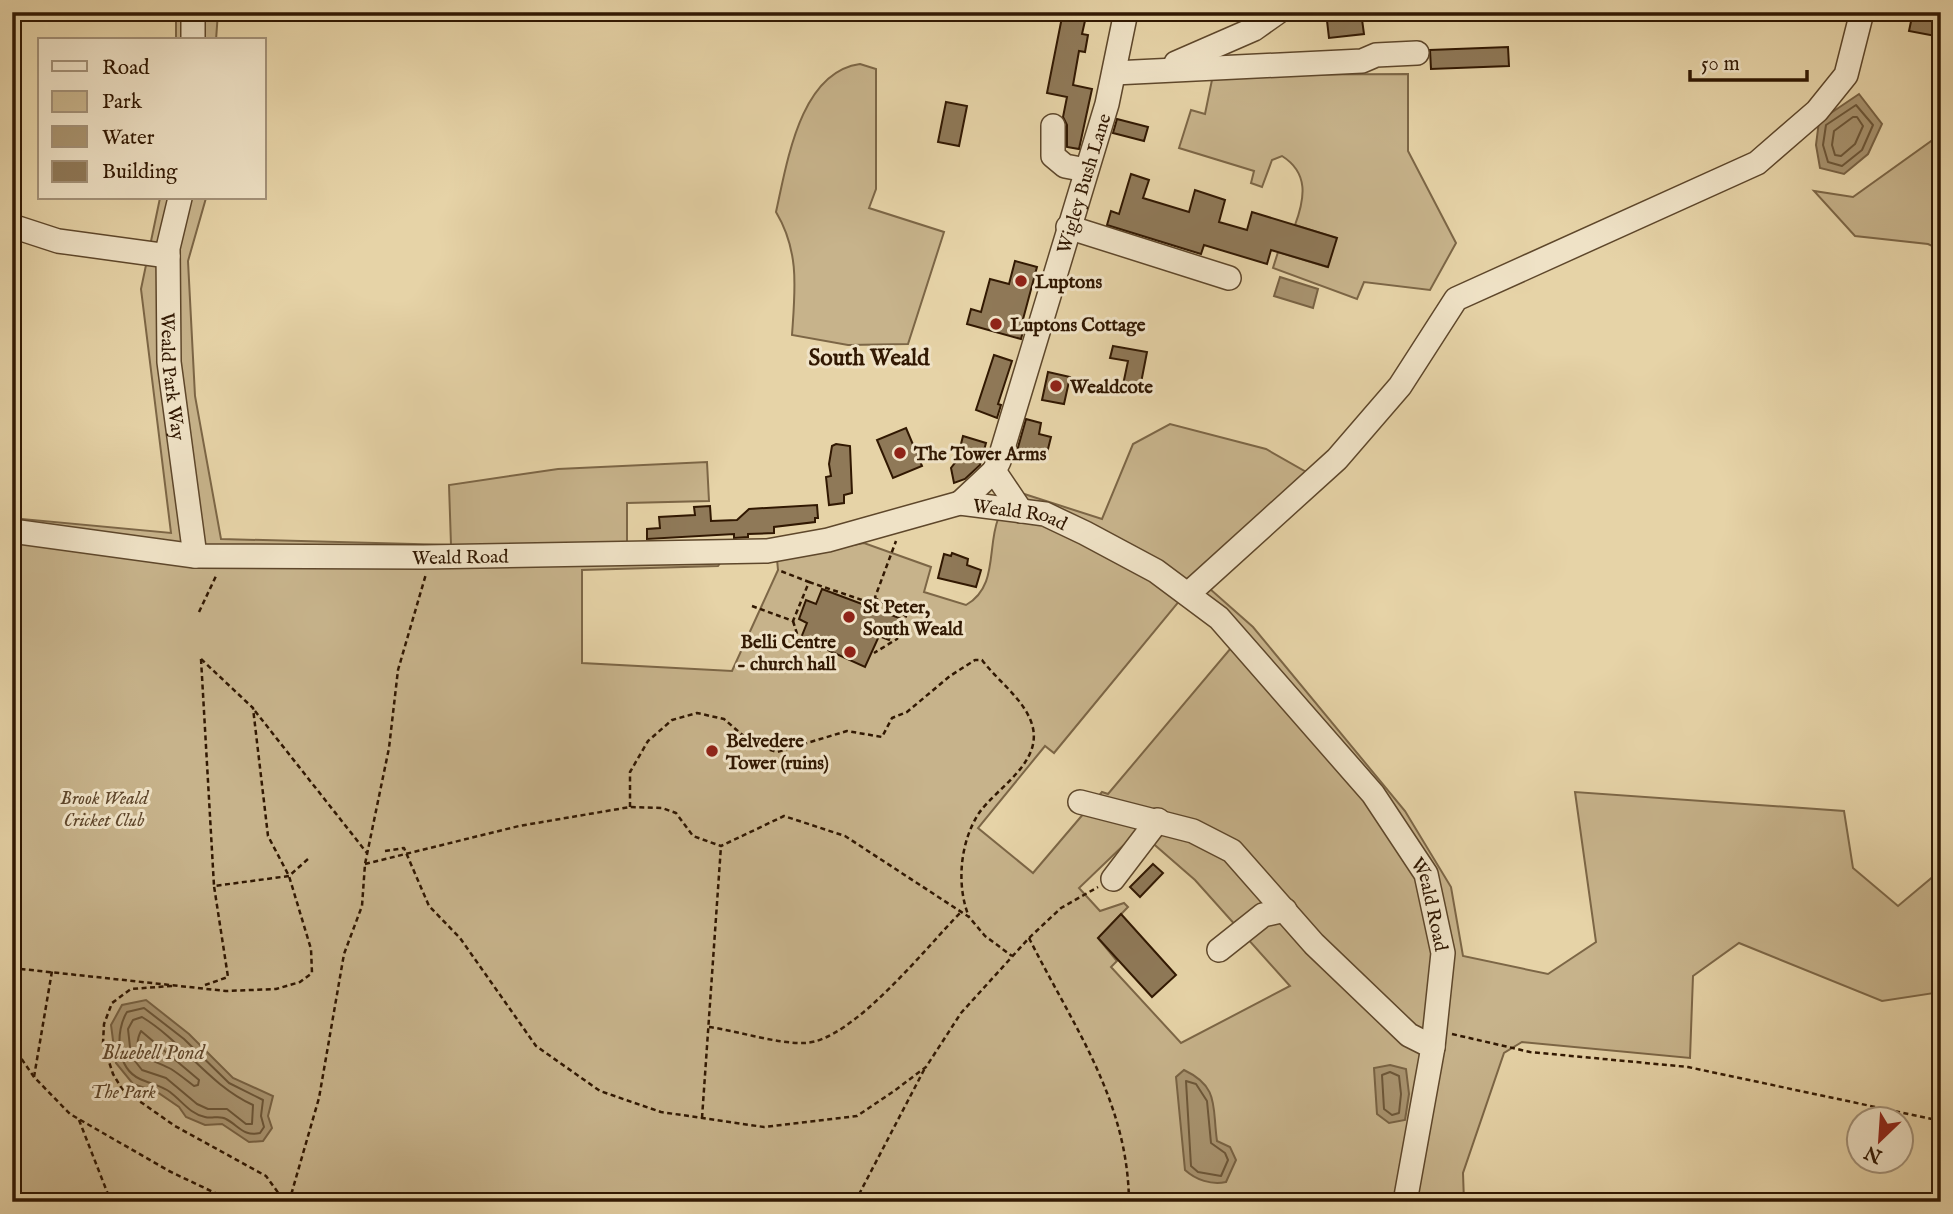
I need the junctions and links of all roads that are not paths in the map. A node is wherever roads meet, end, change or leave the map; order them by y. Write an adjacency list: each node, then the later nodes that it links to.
1 (192, 12): 5 (street)
2 (1126, 12): 8 (street, Wigley Bush Lane)
3 (1278, 12): 7 (street)
4 (1862, 12): 21 (street)
5 (193, 38)
6 (1417, 53): 7 (street)
7 (1160, 69): 8 (street)
8 (1114, 73): 10 (street, Wigley Bush Lane)
9 (1053, 126): 10 (street)
10 (1086, 170): 13 (street, Wigley Bush Lane)
11 (180, 200): 14 (street, Weald Park Way)
12 (12, 226): 14 (street)
13 (1068, 227): 15 (street); 16 (street, Wigley Bush Lane)
14 (168, 256): 20 (street, Weald Park Way)
15 (1229, 278)
16 (995, 471): 17 (street); 18 (street)
17 (960, 503): 18 (street, Weald Road); 20 (street, Weald Road)
18 (1021, 511): 21 (street, Weald Road)
19 (12, 531): 20 (street, Weald Road)
20 (195, 556)
21 (1188, 594): 27 (street, Weald Road)
22 (1080, 802): 23 (street)
23 (1158, 820): 24 (street); 25 (street)
24 (1113, 879)
25 (1284, 910): 26 (street); 27 (street)
26 (1219, 950)
27 (1434, 1039): 28 (street, Weald Road)
28 (1405, 1202)

